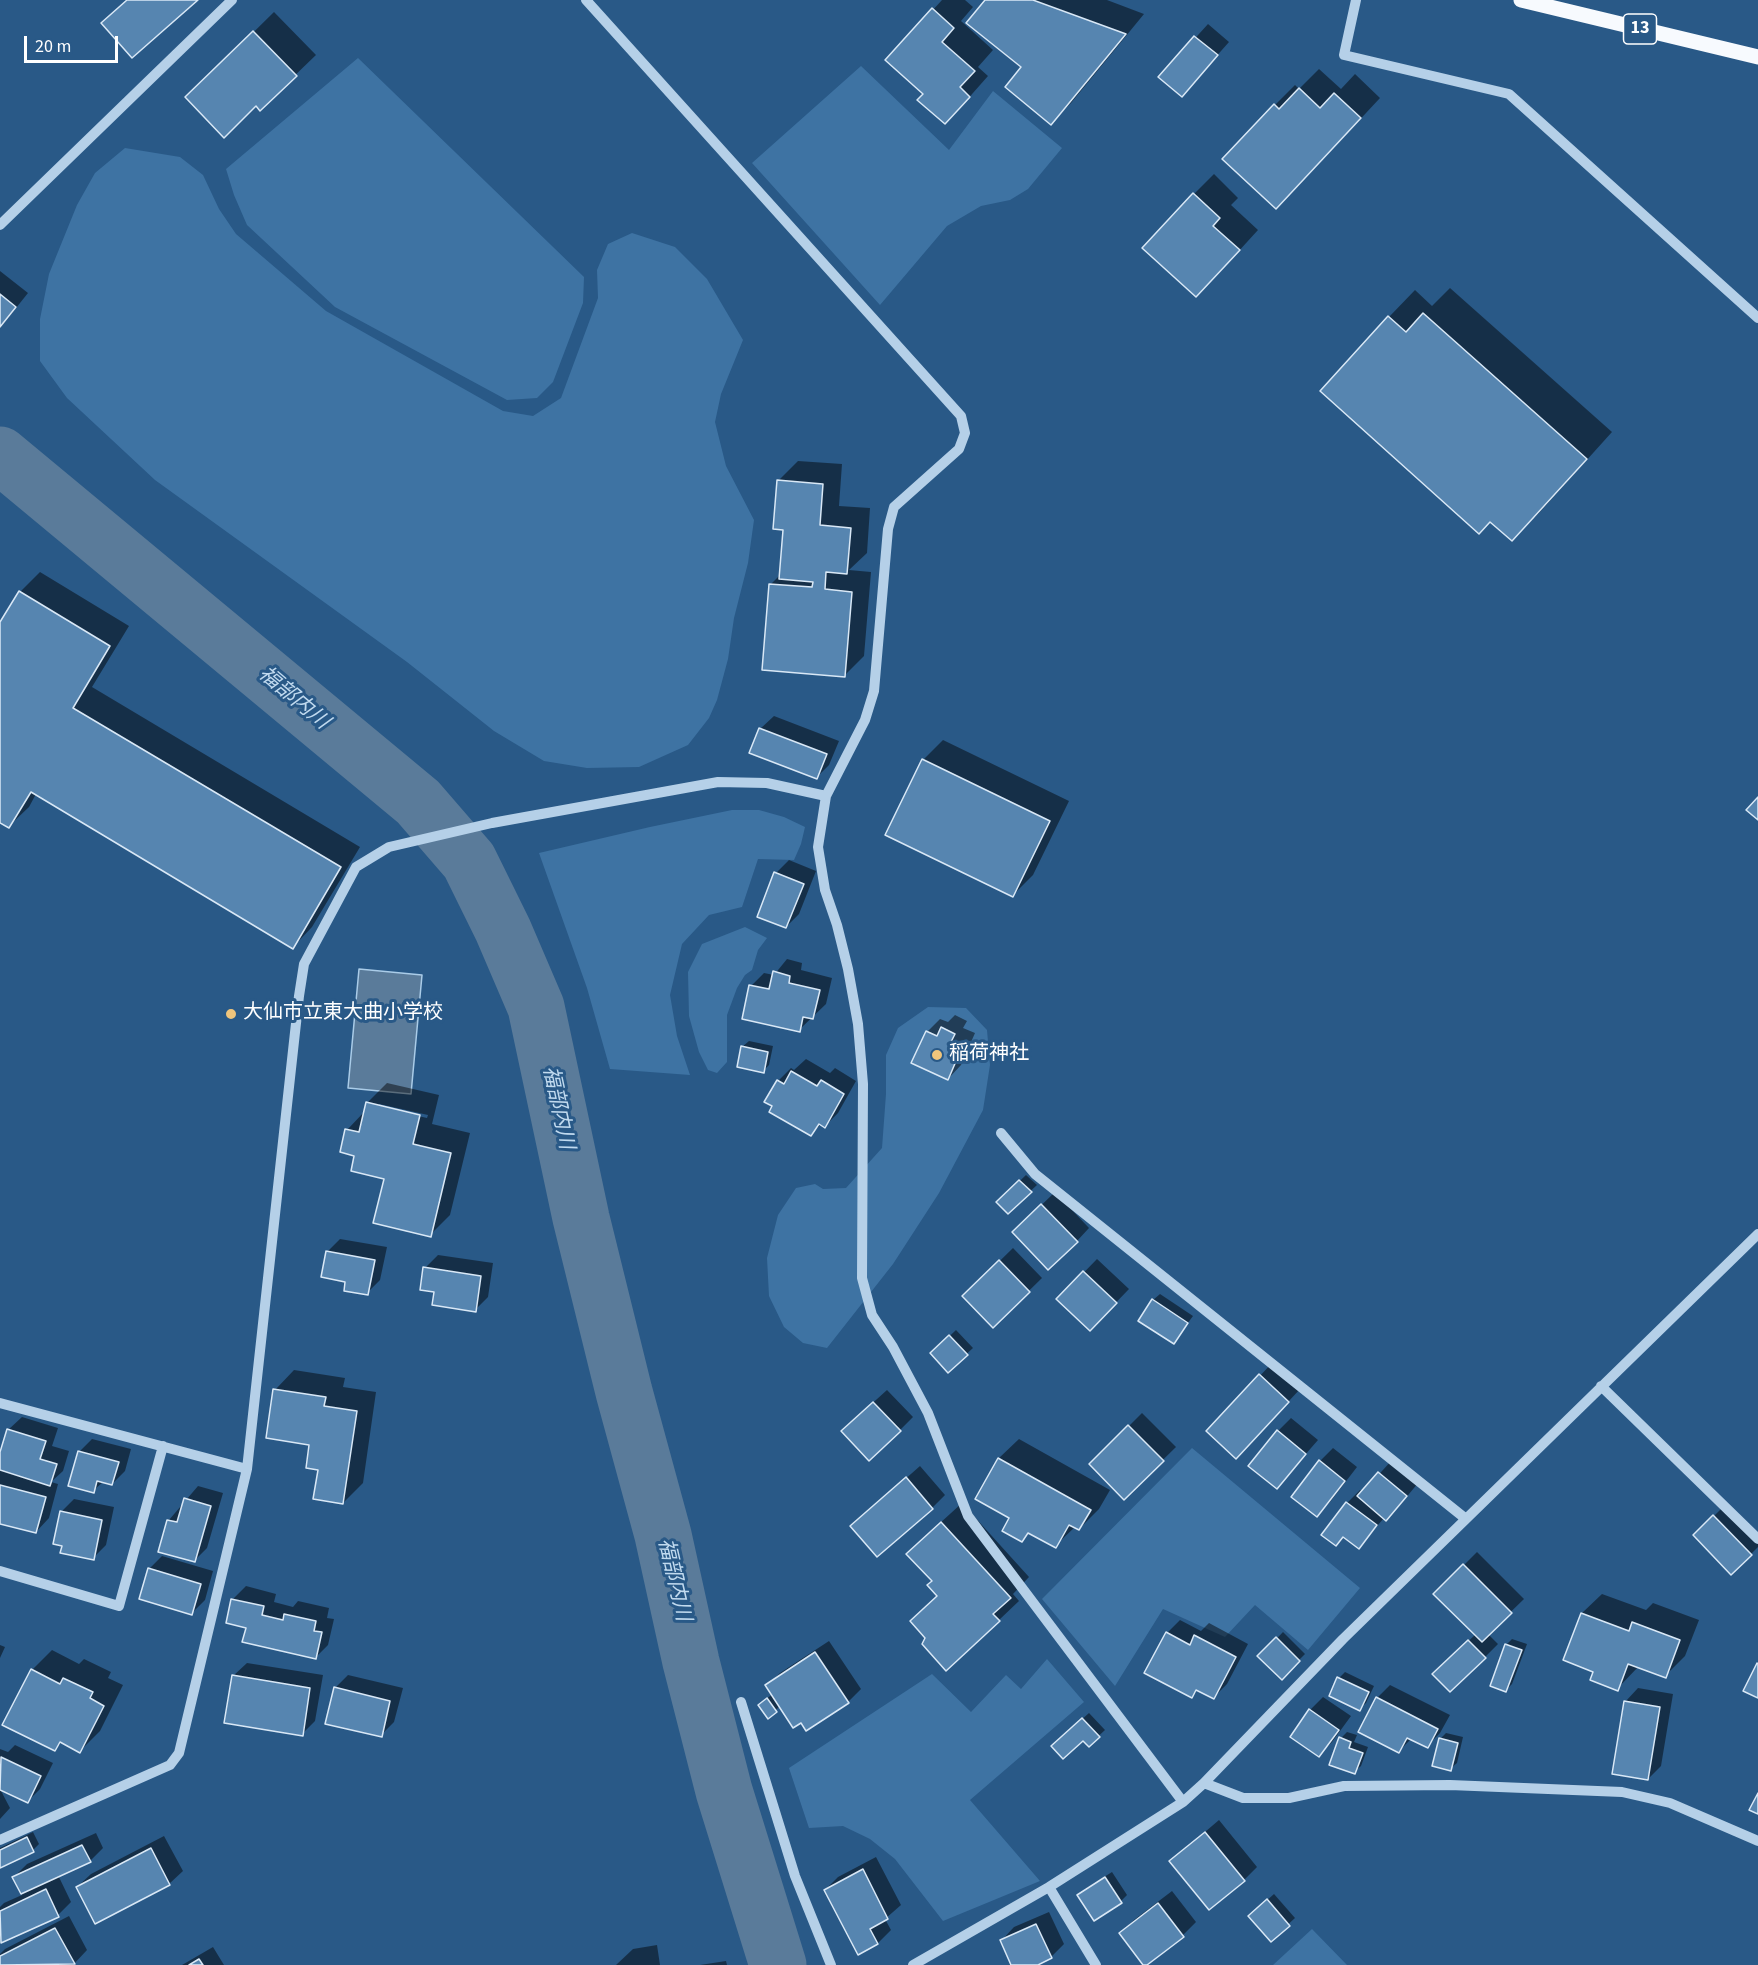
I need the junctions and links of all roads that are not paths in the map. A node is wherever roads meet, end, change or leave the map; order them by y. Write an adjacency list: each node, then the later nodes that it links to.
1 (232, 0): 6 (street)
2 (586, 0): 8 (street)
3 (1356, 0): 7 (street)
4 (1521, 0): 5 (main road, 13)
5 (1758, 57)
6 (0, 225)
7 (1758, 318)
8 (826, 796): 14 (street); 20 (street)
9 (1001, 1133): 15 (street)
10 (1758, 1234): 11 (street)
11 (1601, 1386): 15 (street); 16 (street)
12 (0, 1402): 13 (street)
13 (163, 1446): 14 (street); 17 (street)
14 (247, 1469): 21 (street)
15 (1466, 1519): 19 (street)
16 (1758, 1539)
17 (0, 1571)
18 (741, 1702): 24 (street)
19 (1204, 1783): 20 (street); 22 (street)
20 (1183, 1802): 23 (street)
21 (0, 1840)
22 (1758, 1841)
23 (1049, 1887): 25 (street); 26 (street)
24 (831, 1965)
25 (913, 1965)
26 (1096, 1965)

